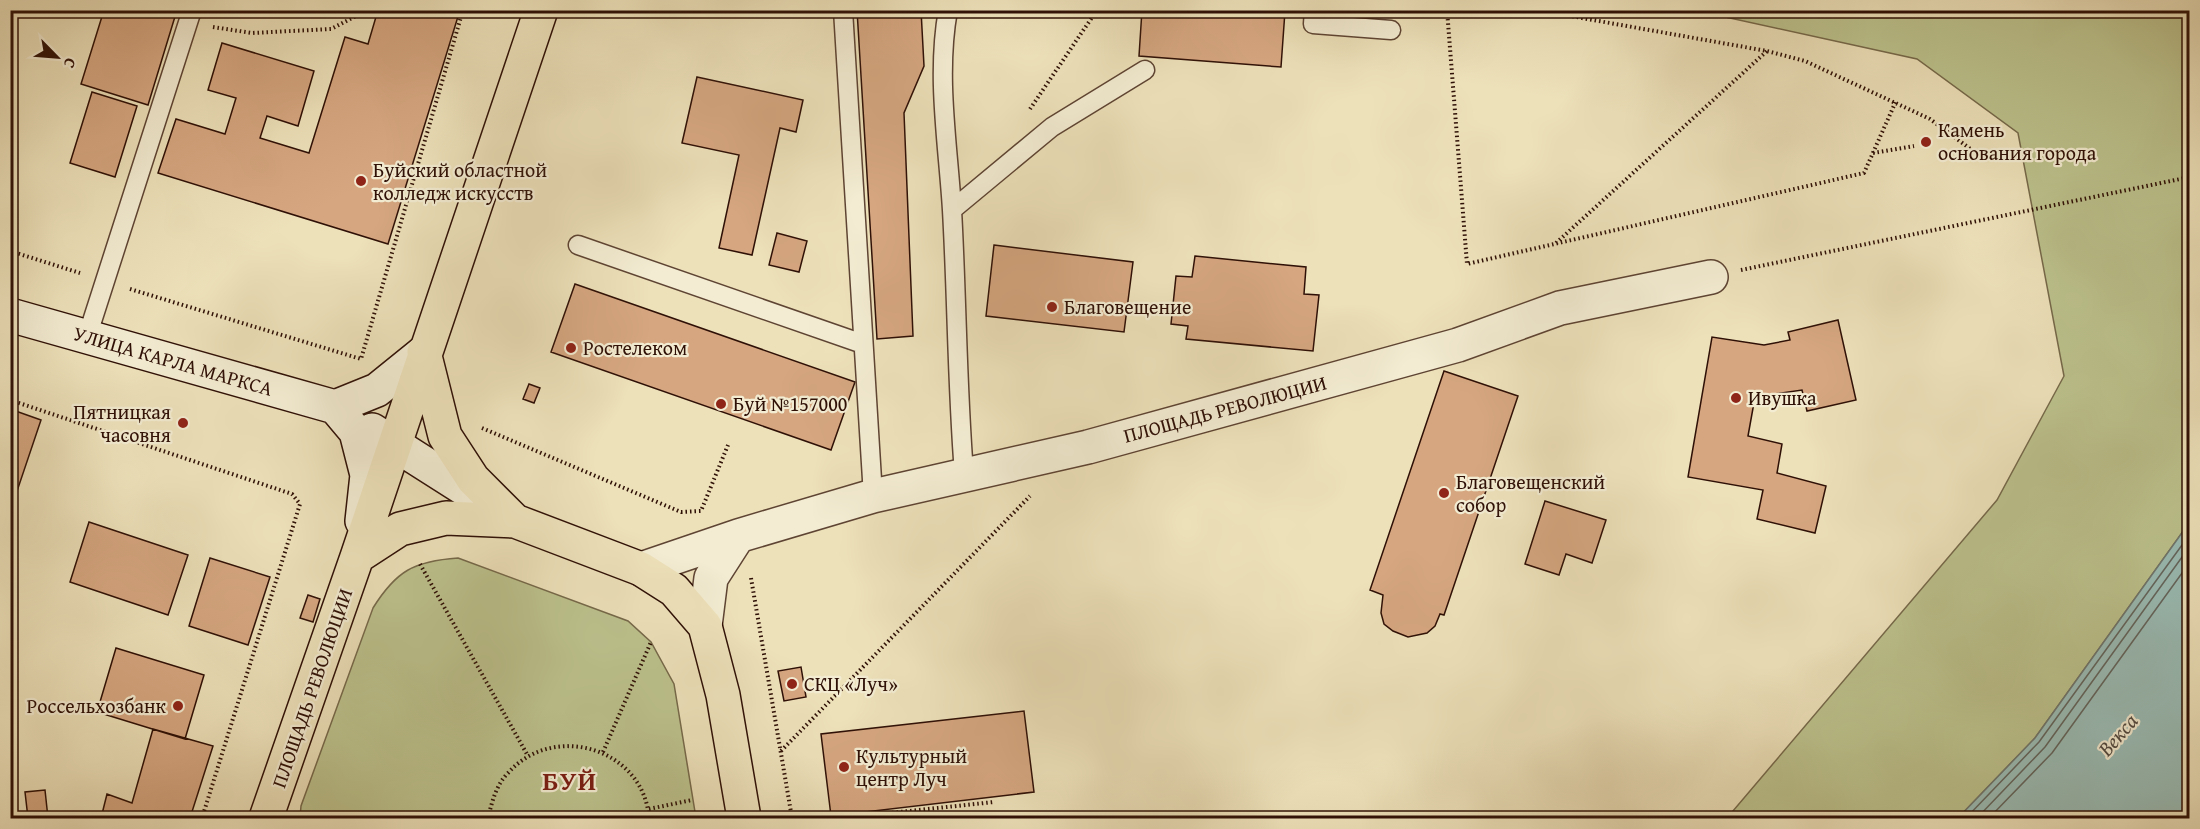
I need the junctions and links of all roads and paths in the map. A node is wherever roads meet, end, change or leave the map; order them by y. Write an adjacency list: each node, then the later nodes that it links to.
1 (357, 10): 10 (path)
2 (463, 10): 25 (path)
3 (541, 10): 29 (main road, ПЛОЩАДЬ РЕВОЛЮЦИИ)
4 (843, 10): 28 (lane)
5 (948, 10): 20 (lane)
6 (1097, 10): 15 (path)
7 (1314, 10): 11 (lane)
8 (1447, 10): 21 (path)
9 (1537, 10): 12 (path)
10 (190, 17): 25 (lane)
11 (1390, 30)
12 (1767, 51): 14 (path); 21 (path)
13 (1145, 70): 20 (lane)
14 (1896, 101): 17 (path); 18 (path)
15 (1027, 113)
16 (1914, 146): 17 (path)
17 (1873, 153): 21 (path)
18 (1984, 159)
19 (2190, 177): 24 (path)
20 (952, 210): 36 (lane)
21 (1556, 243)
22 (578, 245): 28 (lane)
23 (10, 251): 25 (path)
24 (1711, 277): 35 (street, ПЛОЩАДЬ РЕВОЛЮЦИИ)
25 (104, 281): 27 (lane)
26 (10, 315): 27 (street, УЛИЦА КАРЛА МАРКСА)
27 (87, 337): 31 (street, УЛИЦА КАРЛА МАРКСА)
28 (863, 344): 37 (lane)
29 (424, 352): 31 (street); 33 (main road, ПЛОЩАДЬ РЕВОЛЮЦИИ); 38 (main road)
30 (10, 400): 52 (path)
31 (335, 407): 33 (street); 40 (street)
32 (484, 430): 34 (path)
33 (394, 445): 38 (street); 40 (main road, ПЛОЩАДЬ РЕВОЛЮЦИИ)
34 (728, 445)
35 (1059, 453): 36 (street, ПЛОЩАДЬ РЕВОЛЮЦИИ); 46 (path)
36 (964, 473): 37 (street, ПЛОЩАДЬ РЕВОЛЮЦИИ)
37 (873, 496): 39 (street, ПЛОЩАДЬ РЕВОЛЮЦИИ)
38 (515, 521): 40 (main road); 42 (main road)
39 (738, 536): 42 (street, ПЛОЩАДЬ РЕВОЛЮЦИИ); 44 (street)
40 (357, 557): 53 (main road, ПЛОЩАДЬ РЕВОЛЮЦИИ)
41 (420, 564): 48 (path)
42 (641, 569): 44 (main road)
43 (750, 574): 46 (path)
44 (705, 626): 56 (main road)
45 (651, 642): 47 (path)
46 (781, 751): 57 (path)
47 (603, 752): 48 (path); 51 (path)
48 (528, 756): 54 (path)
49 (692, 800): 51 (path)
50 (994, 802): 58 (path)
51 (649, 809): 55 (path)
52 (202, 819)
53 (266, 819)
54 (488, 819)
55 (650, 819)
56 (744, 819)
57 (792, 819)
58 (843, 819)

